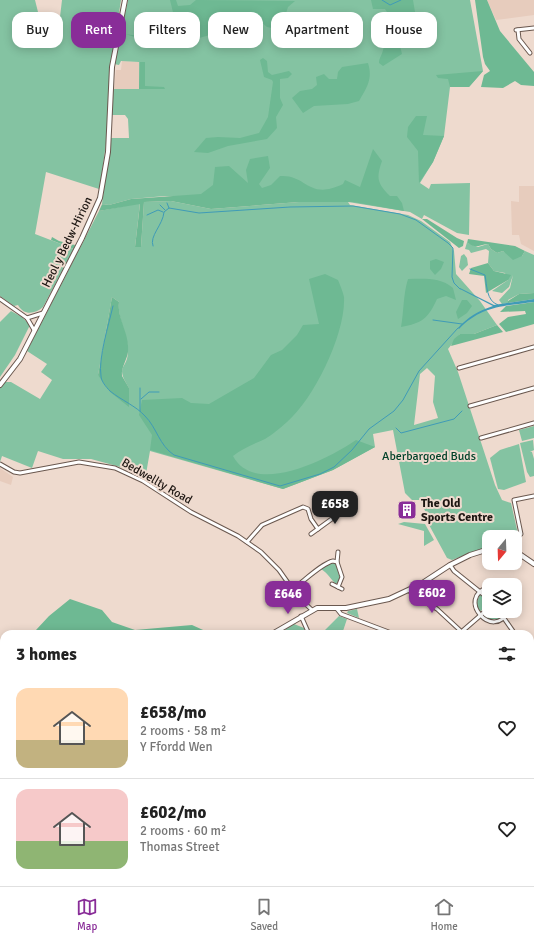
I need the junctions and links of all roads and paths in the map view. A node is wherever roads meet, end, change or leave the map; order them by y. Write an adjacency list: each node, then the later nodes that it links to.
1 (125, 0): 5 (street, Heol y Bedw-Hirion)
2 (534, 28): 3 (street)
3 (530, 54)
4 (0, 299): 6 (street)
5 (43, 313): 6 (street); 7 (street, Heol y Bedw-Hirion)
6 (27, 318): 7 (street)
7 (34, 330): 10 (street, Heol y Bedw-Hirion)
8 (534, 347): 9 (street)
9 (459, 368)
10 (0, 385)
11 (534, 388): 12 (street)
12 (470, 406)
13 (534, 423): 14 (street)
14 (481, 438)
15 (0, 464): 21 (street, Bedwellty Road)
16 (534, 496): 19 (street)
17 (350, 505): 18 (street)
18 (318, 529): 20 (street); 21 (street)
19 (520, 530)
20 (311, 534)
21 (247, 542): 30 (street, Bedwellty Road)
22 (482, 551): 27 (street)
23 (338, 552): 25 (street)
24 (522, 556): 26 (street)
25 (337, 562): 29 (street); 30 (street)
26 (534, 564)
27 (450, 565): 32 (street); 33 (street)
28 (332, 584): 29 (street)
29 (338, 587): 31 (street)
30 (293, 589): 35 (street, Bedwellty Road)
31 (342, 589)
32 (409, 590): 34 (street); 44 (street)
33 (482, 591): 37 (street)
34 (337, 609): 35 (street); 43 (street)
35 (312, 610): 36 (street)
36 (301, 616): 41 (street); 42 (street)
37 (480, 616): 45 (street)
38 (484, 618): 39 (street)
39 (502, 618)
40 (505, 618): 46 (street)
41 (278, 630)
42 (307, 630)
43 (383, 630)
44 (459, 630)
45 (465, 630)
46 (512, 630)

